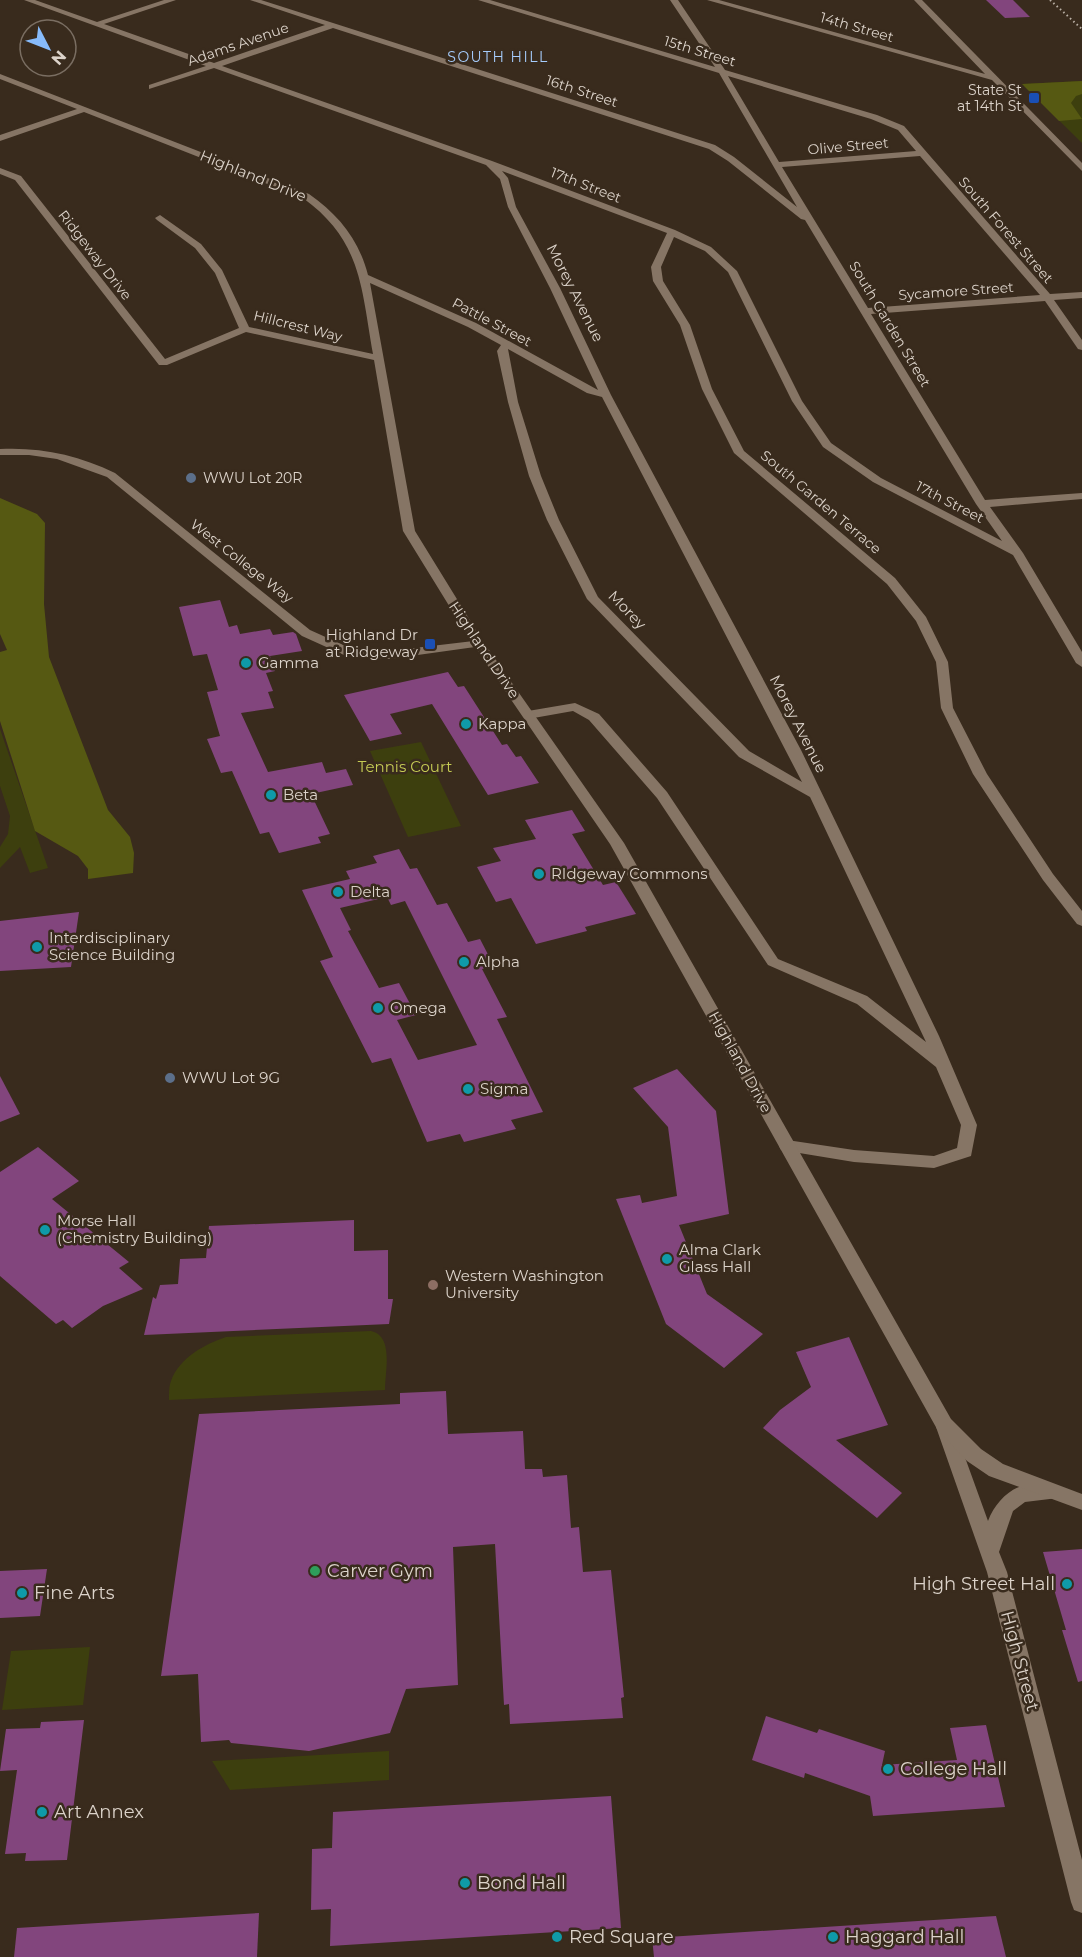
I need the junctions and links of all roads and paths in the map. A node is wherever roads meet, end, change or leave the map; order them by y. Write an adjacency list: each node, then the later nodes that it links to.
1 (28, 0): 8 (street, 17th Street)
2 (172, 0): 8 (street)
3 (254, 0): 9 (street, 16th Street)
4 (482, 0): 11 (street, 15th Street)
5 (674, 0): 11 (street, South Garden Street)
6 (711, 0): 13 (street, 14th Street)
7 (918, 0): 13 (street)
8 (97, 24): 10 (street, 17th Street)
9 (333, 25): 10 (street, Adams Avenue); 24 (street, 16th Street)
10 (216, 66): 14 (street, Adams Avenue); 19 (street, 17th Street)
11 (723, 72): 16 (street, 15th Street); 20 (street, South Garden Street)
12 (0, 76): 15 (street, Highland Drive)
13 (996, 79): 21 (street)
14 (152, 87)
15 (85, 109): 17 (street); 26 (street, Highland Drive)
16 (907, 135): 18 (street, South Forest Street)
17 (0, 138)
18 (921, 153): 20 (street, Olive Street); 28 (street, South Forest Street)
19 (489, 163): 25 (street, 17th Street); 34 (street, Morey Avenue)
20 (776, 165): 24 (street, South Garden Street)
21 (1082, 168)
22 (0, 171): 30 (street, Ridgeway Drive)
23 (160, 218): 30 (street, Hillcrest Way)
24 (813, 224): 29 (street, South Garden Street)
25 (672, 231): 38 (street, 17th Street); 43 (street, South Garden Terrace)
26 (364, 276): 31 (street, Pattle Street); 33 (street, Highland Drive)
27 (1082, 295): 28 (street, Sycamore Street)
28 (1047, 297): 29 (street, Sycamore Street); 32 (street, South Forest Street)
29 (867, 311): 37 (street, South Garden Street)
30 (245, 329): 33 (street, Hillcrest Way)
31 (506, 345): 34 (street, Pattle Street); 42 (street, Morey)
32 (1082, 346)
33 (377, 358): 39 (street, Highland Drive)
34 (606, 395): 42 (street, Morey Avenue)
35 (0, 452): 39 (street, West College Way)
36 (1082, 496): 37 (street)
37 (982, 504): 38 (street, South Garden Street)
38 (1017, 553): 40 (street, South Garden Street)
39 (478, 643): 41 (street, Highland Drive)
40 (1082, 663)
41 (528, 715): 44 (street); 45 (street, Highland Drive)
42 (816, 795): 44 (street, Morey Avenue)
43 (1082, 921)
44 (943, 1064): 45 (street, Morey Avenue)
45 (787, 1146): 46 (street, Highland Drive)
46 (944, 1424): 47 (street); 49 (street, High Street)
47 (1051, 1492): 48 (street); 49 (street)
48 (1082, 1502)
49 (990, 1551): 50 (street, High Street)
50 (1082, 1902)

